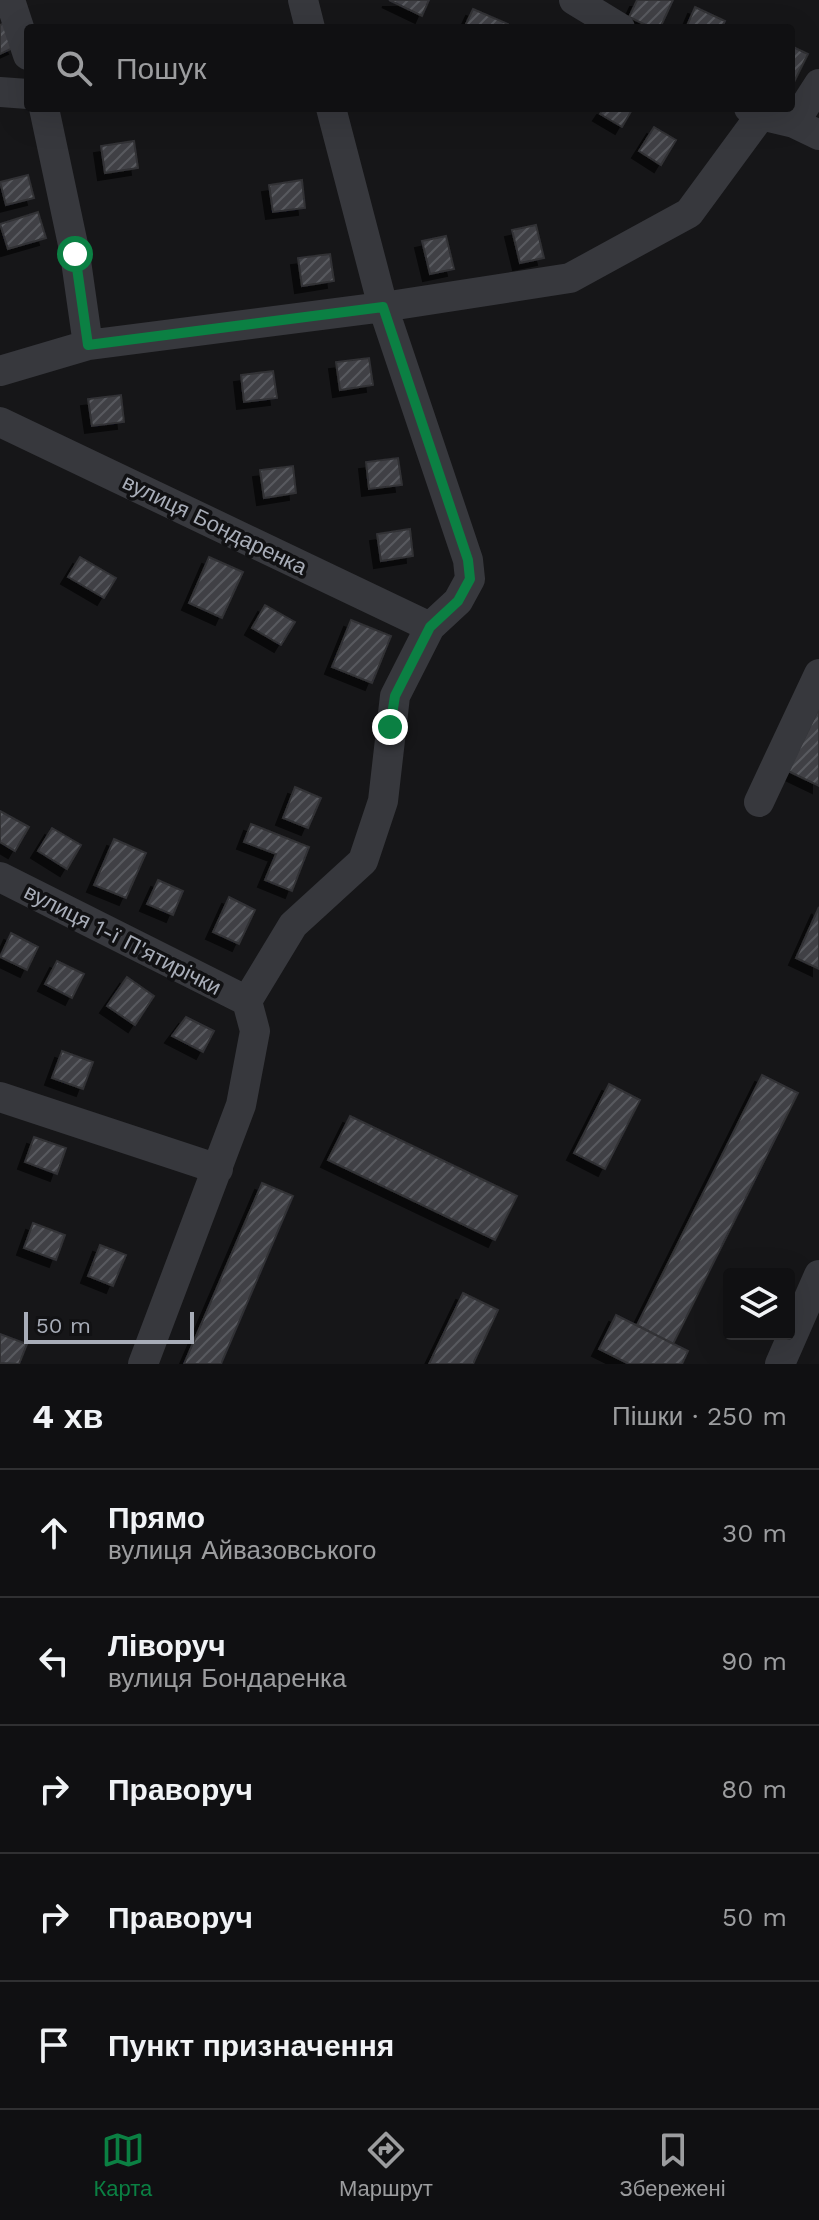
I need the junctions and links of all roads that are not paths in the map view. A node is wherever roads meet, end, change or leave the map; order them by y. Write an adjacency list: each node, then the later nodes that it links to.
1 (10, 0): 6 (street)
2 (303, 0): 4 (street)
3 (574, 0): 5 (street)
4 (309, 24)
5 (613, 24)
6 (24, 43)
7 (819, 84): 13 (street)
8 (0, 92): 9 (street)
9 (24, 94)
10 (45, 112): 15 (street)
11 (332, 112): 14 (street)
12 (755, 112): 13 (street); 14 (street)
13 (807, 129)
14 (383, 307): 15 (street); 18 (street)
15 (88, 345): 16 (street)
16 (0, 371)
17 (0, 422): 18 (street, вулиця Бондаренка)
18 (430, 627): 22 (street)
19 (819, 674): 20 (street)
20 (759, 802)
21 (0, 877): 22 (street, вулиця 1-ї П'ятирічки)
22 (247, 1001): 24 (street)
23 (0, 1097): 24 (street)
24 (218, 1169): 26 (street)
25 (819, 1275): 27 (street)
26 (143, 1364)
27 (780, 1364)

